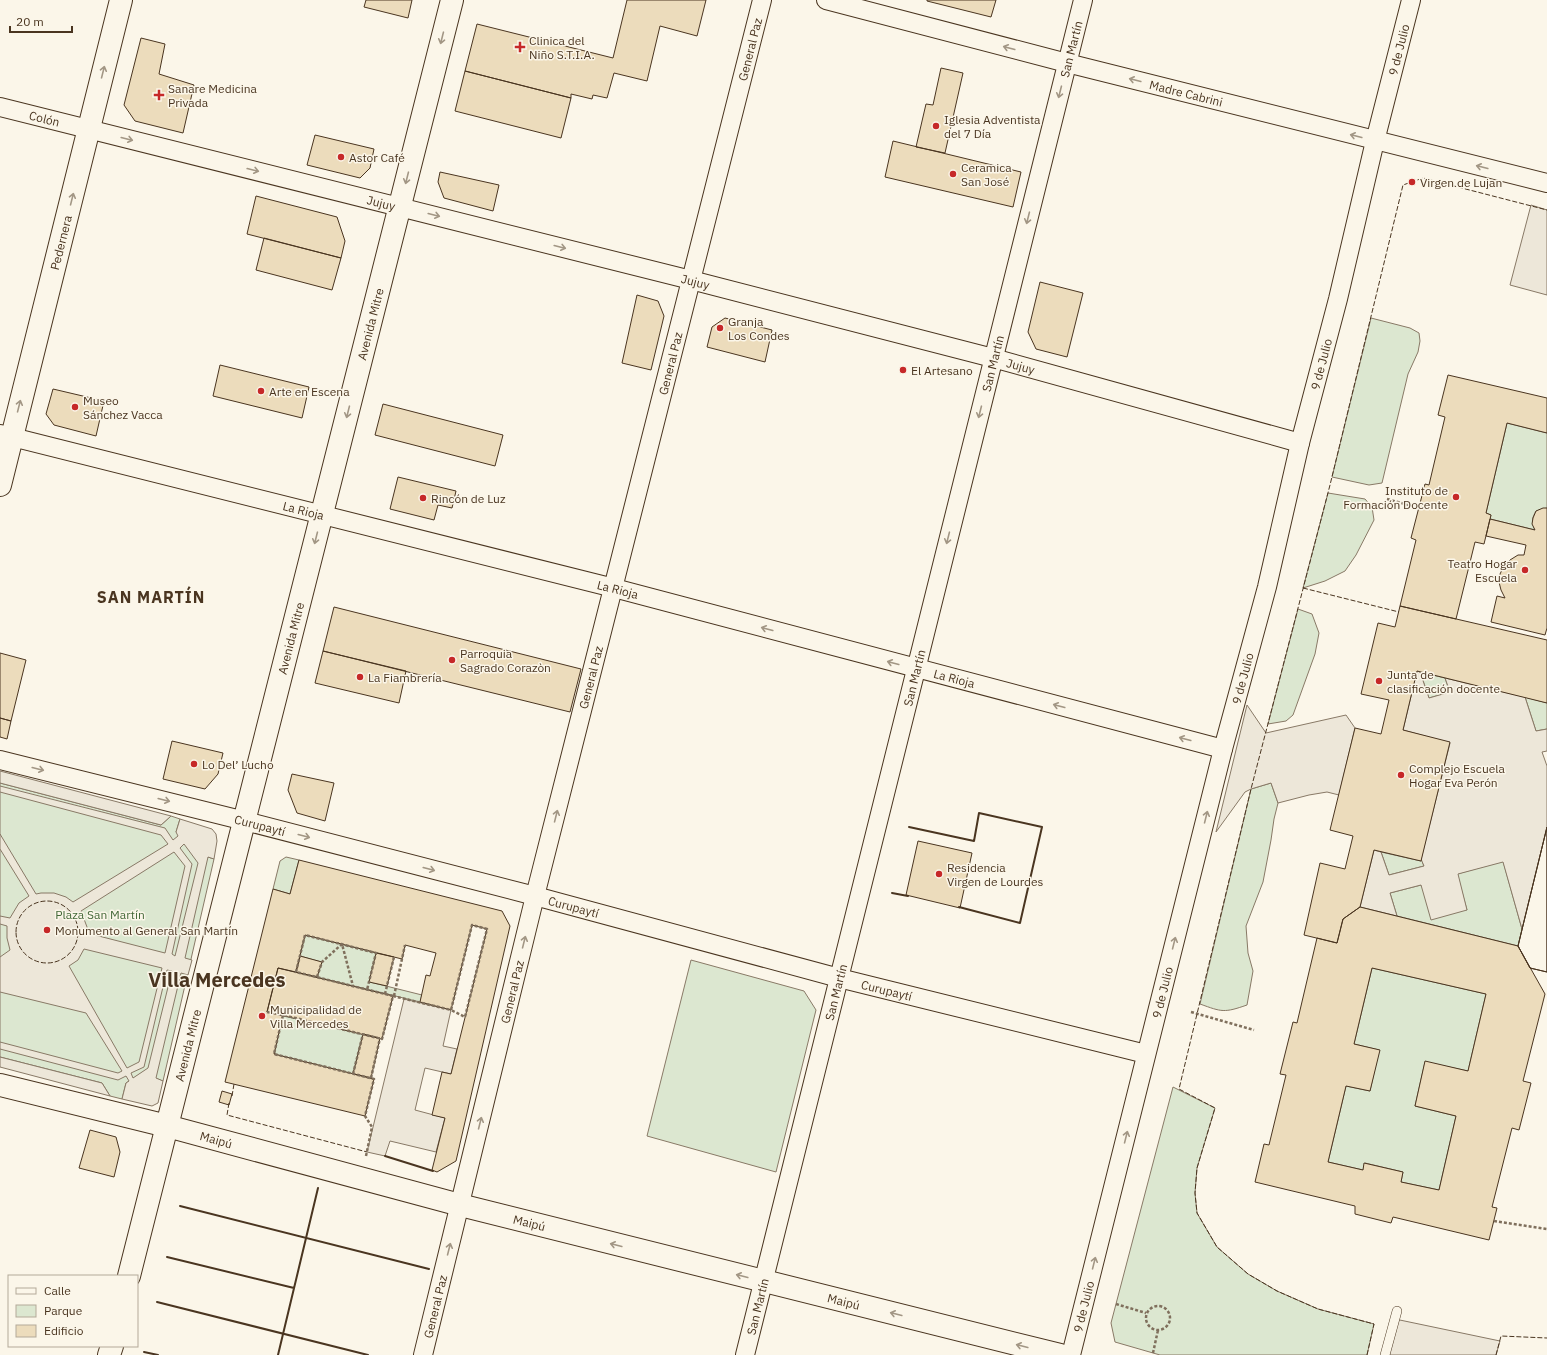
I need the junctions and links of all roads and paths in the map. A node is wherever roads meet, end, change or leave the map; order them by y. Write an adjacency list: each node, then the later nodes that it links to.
1 (121, 0): 9 (street, Pedernera, one-way to 1)
2 (452, 0): 12 (street, Avenida Mitre, one-way to 12)
3 (762, 0): 13 (street, General Paz)
4 (826, 0): 7 (street, Madre Cabrini, one-way to 4)
5 (1083, 0): 7 (street, San Martín)
6 (1411, 0): 10 (street, 9 de Julio)
7 (1067, 63): 10 (street, Madre Cabrini, one-way to 7); 14 (street, San Martín, one-way to 14)
8 (0, 107): 9 (street, Colón)
9 (89, 130): 12 (street, Jujuy, one-way to 12); 15 (street, Pedernera, one-way to 9)
10 (1375, 141): 11 (street, Madre Cabrini, one-way to 10); 16 (street, 9 de Julio)
11 (1547, 183)
12 (400, 206): 13 (street, Jujuy, one-way to 13); 20 (street, Avenida Mitre, one-way to 20)
13 (691, 280): 14 (street, Jujuy); 21 (street, General Paz)
14 (993, 358): 16 (street, Jujuy); 22 (street, San Martín, one-way to 22)
15 (6, 436): 17 (street, Pedernera); 20 (street, La Rioja)
16 (1300, 443): 23 (street, 9 de Julio)
17 (0, 485)
18 (1387, 499): 19 (path)
19 (1419, 508)
20 (321, 516): 21 (street, La Rioja); 25 (street, Avenida Mitre, one-way to 25)
21 (614, 588): 22 (street, La Rioja, one-way to 21); 26 (street, General Paz, one-way to 21)
22 (916, 669): 23 (street, La Rioja, one-way to 22); 31 (street, San Martín)
23 (1223, 749): 43 (street, 9 de Julio, one-way to 23)
24 (0, 760): 25 (street, Curupaytí, one-way to 25)
25 (245, 821): 26 (street, Curupaytí, one-way to 26); 47 (street, Avenida Mitre)
26 (536, 896): 31 (street, Curupaytí); 49 (street, General Paz, one-way to 26)
27 (342, 944): 30 (path); 30 (path); 32 (path); 33 (path)
28 (405, 945): 35 (path)
29 (394, 957): 34 (path)
30 (317, 978): 32 (path)
31 (839, 978): 43 (street, Curupaytí); 53 (street, San Martín)
32 (354, 986): 33 (path)
33 (367, 990): 34 (path)
34 (385, 994): 35 (path)
35 (393, 996): 36 (path); 42 (path)
36 (451, 1010): 36 (path)
37 (267, 1012): 39 (path)
38 (1191, 1012): 40 (path)
39 (283, 1015): 41 (path); 44 (path)
40 (1254, 1030)
41 (363, 1034): 42 (path); 44 (path)
42 (380, 1038): 45 (path)
43 (1146, 1054): 62 (street, 9 de Julio, one-way to 43)
44 (353, 1074): 45 (path)
45 (371, 1078): 48 (path)
46 (0, 1085): 47 (street, Maipú)
47 (167, 1126): 49 (street, Maipú); 52 (street, Avenida Mitre)
48 (366, 1156)
49 (460, 1205): 53 (street, Maipú, one-way to 49); 59 (street, General Paz, one-way to 49)
50 (1494, 1221): 51 (path)
51 (1547, 1229)
52 (129, 1275)
53 (763, 1282): 60 (street, San Martín); 61 (street, Maipú, one-way to 53)
54 (1116, 1304): 56 (path)
55 (1397, 1311): 63 (lane)
56 (1146, 1312): 57 (path); 57 (path)
57 (1158, 1330): 58 (path)
58 (1153, 1353)
59 (423, 1355)
60 (745, 1355)
61 (1060, 1355)
62 (1071, 1355)
63 (1385, 1355)

